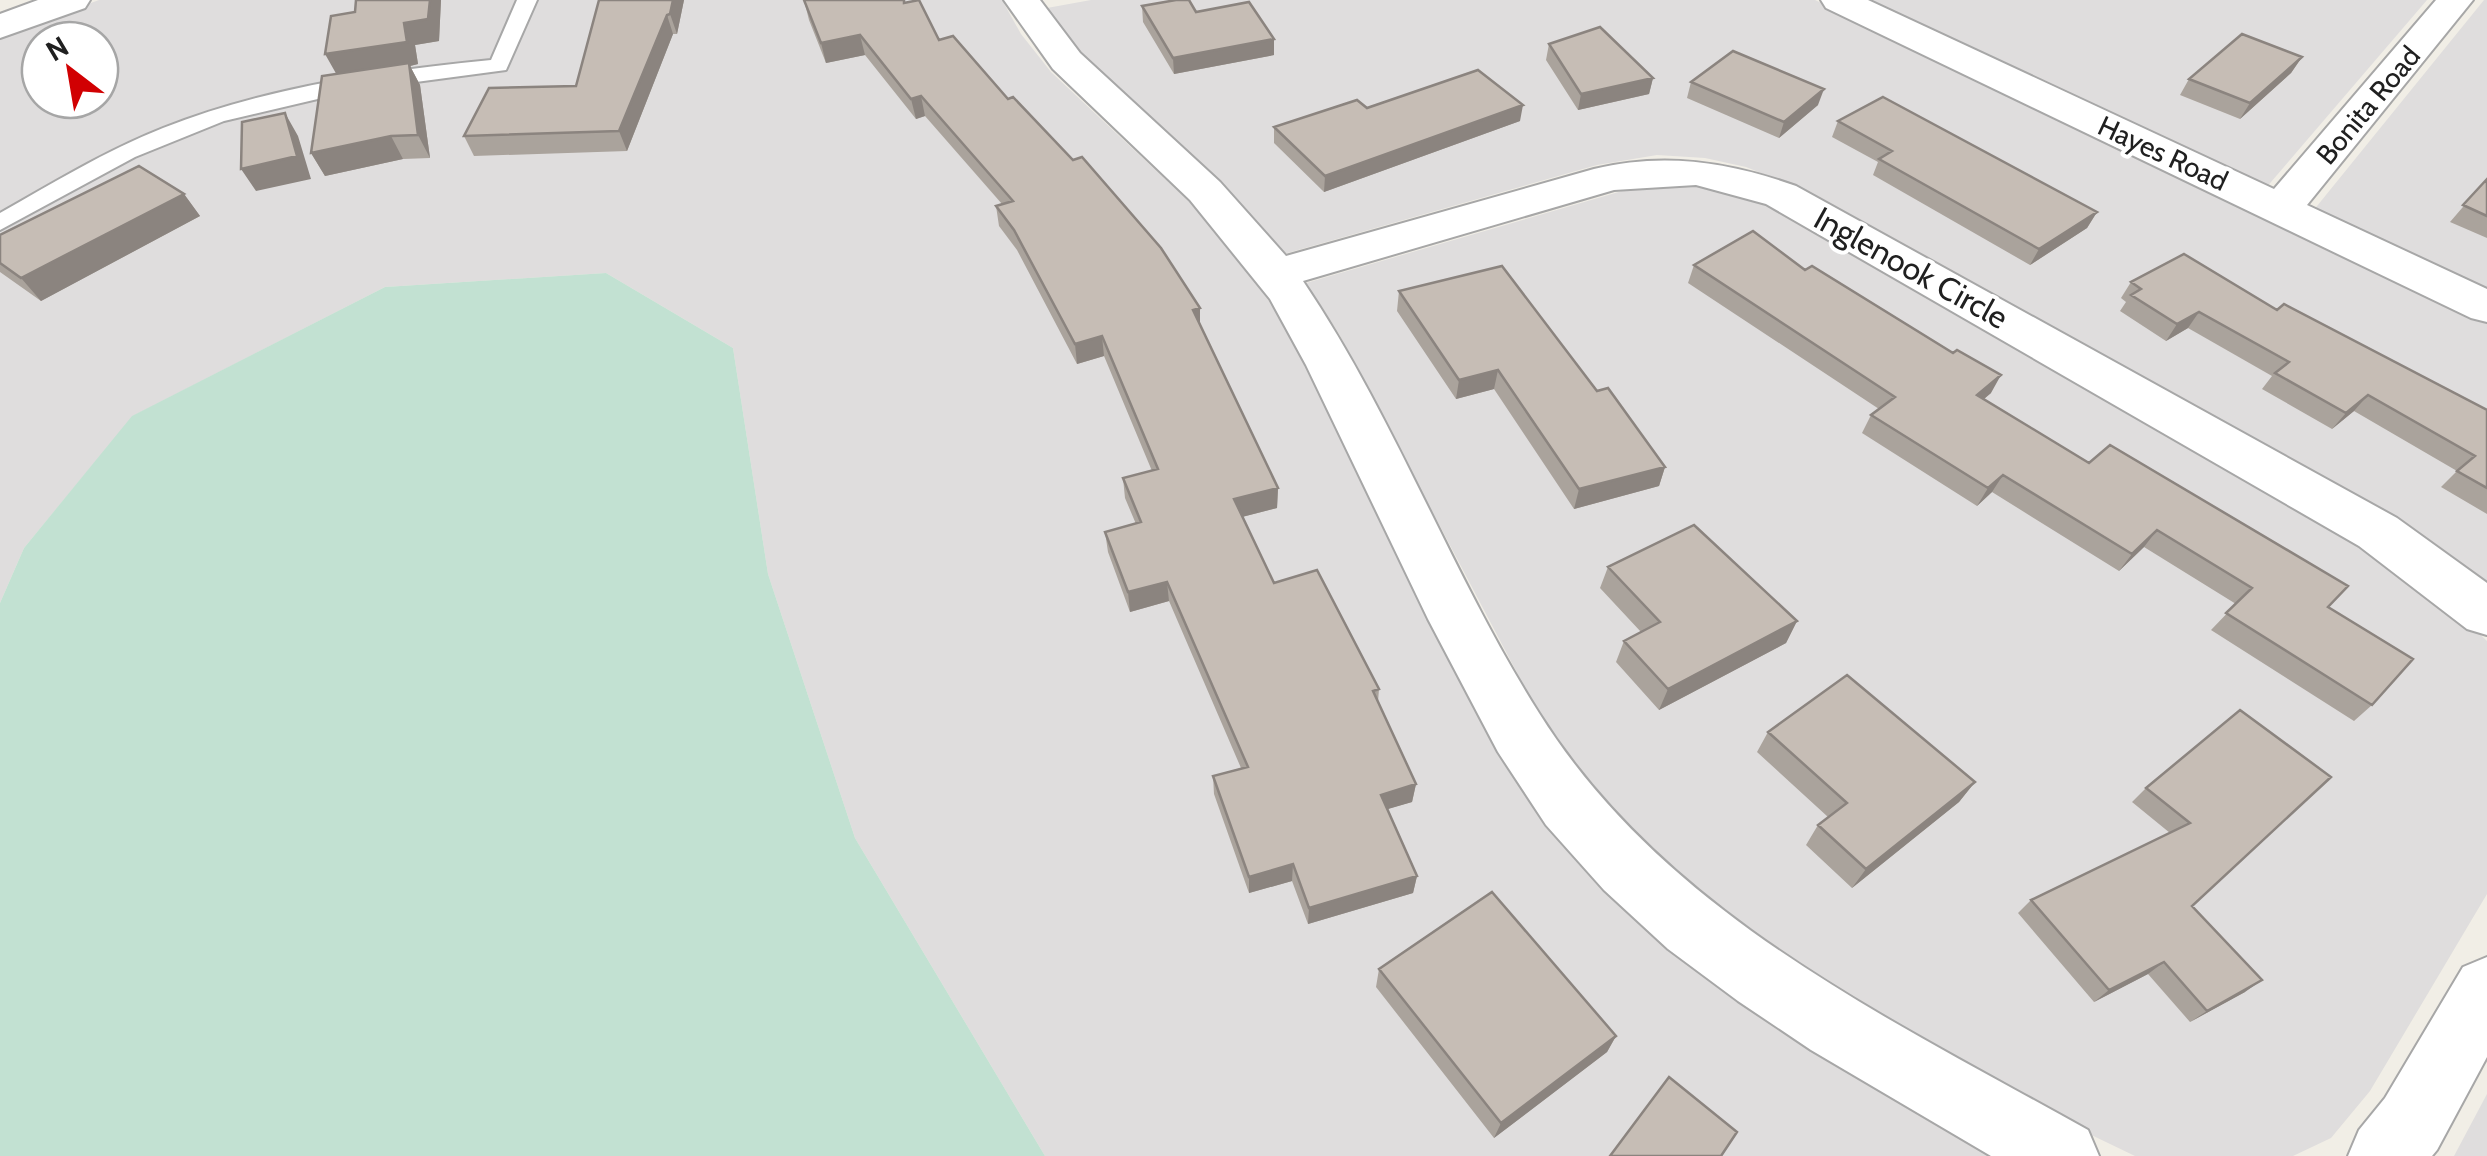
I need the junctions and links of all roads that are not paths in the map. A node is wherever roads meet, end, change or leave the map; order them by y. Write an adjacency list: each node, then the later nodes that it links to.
1 (72, 0): 6 (street)
2 (528, 0): 8 (lane)
3 (1838, 0): 7 (street, Hayes Road)
4 (2455, 0): 7 (street, Bonita Road)
5 (1026, 1): 9 (street)
6 (0, 26)
7 (2281, 209): 10 (street, Hayes Road)
8 (0, 223)
9 (1275, 274): 11 (street, Inglenook Circle); 13 (street)
10 (2487, 307)
11 (2487, 613)
12 (2487, 990): 14 (street)
13 (2062, 1156)
14 (2385, 1156)

